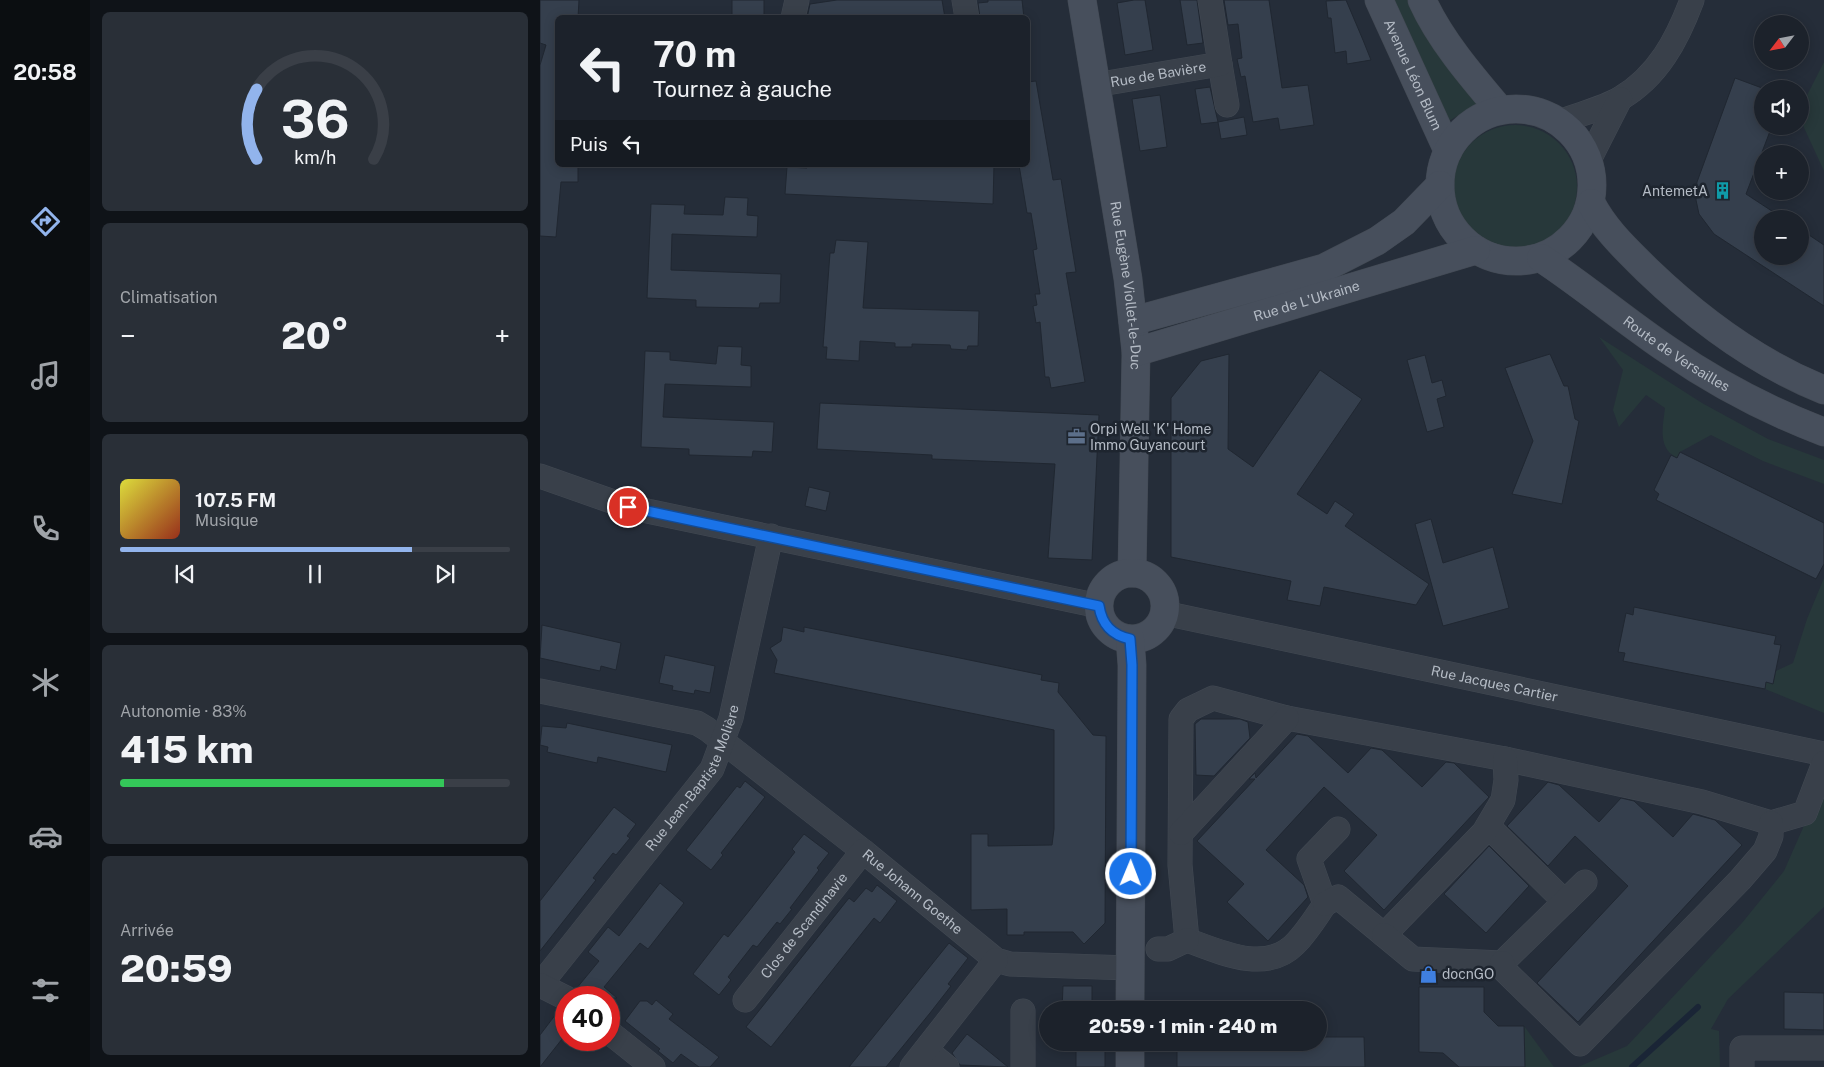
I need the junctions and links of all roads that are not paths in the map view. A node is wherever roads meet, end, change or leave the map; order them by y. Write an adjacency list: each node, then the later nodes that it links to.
1 (797, 0): 8 (street)
2 (964, 0): 9 (street)
3 (1082, 0): 11 (street, Rue Eugène Viollet-le-Duc)
4 (1210, 0): 10 (street, Rue de Bavière)
5 (1379, 0): 16 (street, Avenue Léon Blum)
6 (1422, 0): 14 (street)
7 (1692, 0): 12 (street)
8 (794, 15)
9 (966, 15)
10 (1220, 64): 11 (street, Rue de Bavière); 13 (street, Rue de Bavière)
11 (1095, 85): 22 (street, Rue Eugène Viollet-le-Duc)
12 (1620, 99): 15 (street); 17 (street)
13 (1227, 106)
14 (1500, 110): 15 (street); 16 (street)
15 (1559, 122): 17 (street)
16 (1448, 150): 18 (street)
17 (1589, 160): 19 (street)
18 (1440, 185): 20 (street); 22 (street, Rue de L'Ukraine)
19 (1591, 203): 21 (street); 24 (street)
20 (1476, 250): 21 (street); 23 (street, Rue de L'Ukraine)
21 (1542, 258): 25 (street, Route de Versailles)
22 (1132, 321): 23 (street, Rue Eugène Viollet-le-Duc)
23 (1136, 352): 28 (street, Rue Eugène Viollet-le-Duc)
24 (1824, 390)
25 (1824, 432)
26 (540, 476): 27 (street)
27 (771, 536): 29 (street); 34 (street, Rue Jean-Baptiste Molière)
28 (1132, 573): 29 (street); 30 (street)
29 (1099, 606): 31 (street)
30 (1164, 613): 31 (street); 35 (street, Rue Jacques Cartier)
31 (1130, 639): 51 (street)
32 (540, 691): 34 (street, Rue Johann Goethe)
33 (1287, 718): 36 (street); 41 (street); 41 (street)
34 (722, 742): 42 (street, Rue Johann Goethe); 52 (street, Rue Jean-Baptiste Molière)
35 (1824, 754)
36 (1505, 759): 38 (street); 39 (street)
37 (1824, 763): 38 (street)
38 (1771, 823): 50 (street)
39 (1488, 826): 44 (street); 46 (street)
40 (1338, 829): 45 (street)
41 (1181, 834): 47 (street)
42 (863, 851): 49 (street, Rue Johann Goethe); 54 (street, Clos de Scandinavie)
43 (1585, 882): 44 (street)
44 (1565, 902): 50 (street)
45 (1325, 904): 46 (street); 47 (street)
46 (1384, 935): 50 (street)
47 (1187, 940): 48 (street)
48 (1158, 948)
49 (996, 960): 51 (street, Rue Johann Goethe); 60 (street)
50 (1502, 963)
51 (1130, 968): 55 (street)
52 (540, 985): 53 (street)
53 (555, 992)
54 (745, 1000)
55 (1130, 1001)
56 (1023, 1011): 63 (street)
57 (620, 1041): 61 (street)
58 (1824, 1048): 65 (street)
59 (1130, 1051): 64 (street)
60 (919, 1058): 62 (street)
61 (653, 1067)
62 (947, 1067)
63 (1023, 1067)
64 (1130, 1067)
65 (1742, 1067)

